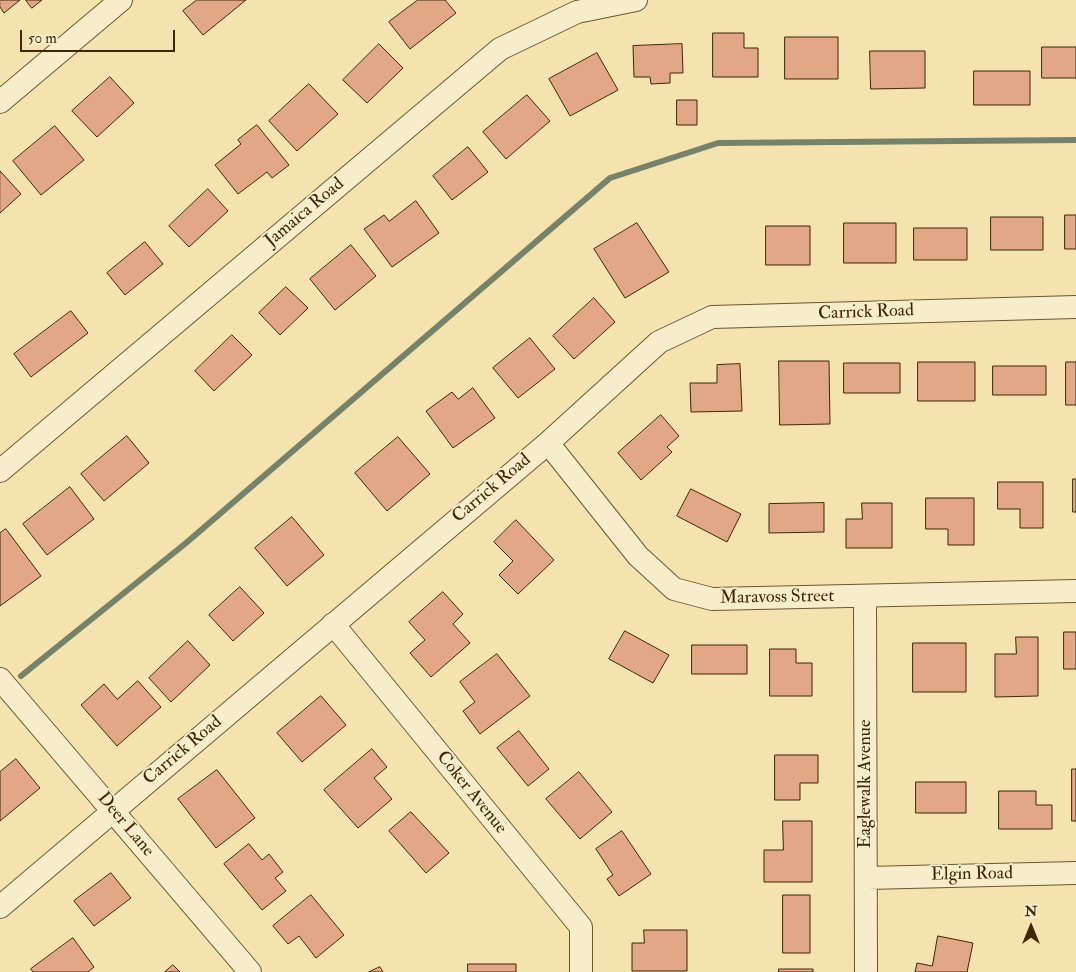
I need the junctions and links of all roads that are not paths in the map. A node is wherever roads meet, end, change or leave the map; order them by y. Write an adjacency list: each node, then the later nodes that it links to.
1 (121, 0): 3 (street)
2 (636, 0): 6 (street, Jamaica Road)
3 (0, 102)
4 (1076, 308): 5 (street, Carrick Road)
5 (548, 442): 8 (street, Maravoss Street); 9 (street, Carrick Road)
6 (0, 471)
7 (1076, 591): 8 (street, Maravoss Street)
8 (865, 596): 13 (street, Eaglewalk Avenue)
9 (333, 624): 11 (street, Carrick Road); 16 (street, Coker Avenue)
10 (0, 679): 11 (street, Deer Lane)
11 (112, 810): 14 (street, Carrick Road); 15 (street, Deer Lane)
12 (1076, 873): 13 (street, Elgin Road)
13 (867, 878): 17 (street, Eaglewalk Avenue)
14 (0, 907)
15 (250, 972)
16 (581, 972)
17 (866, 972)

